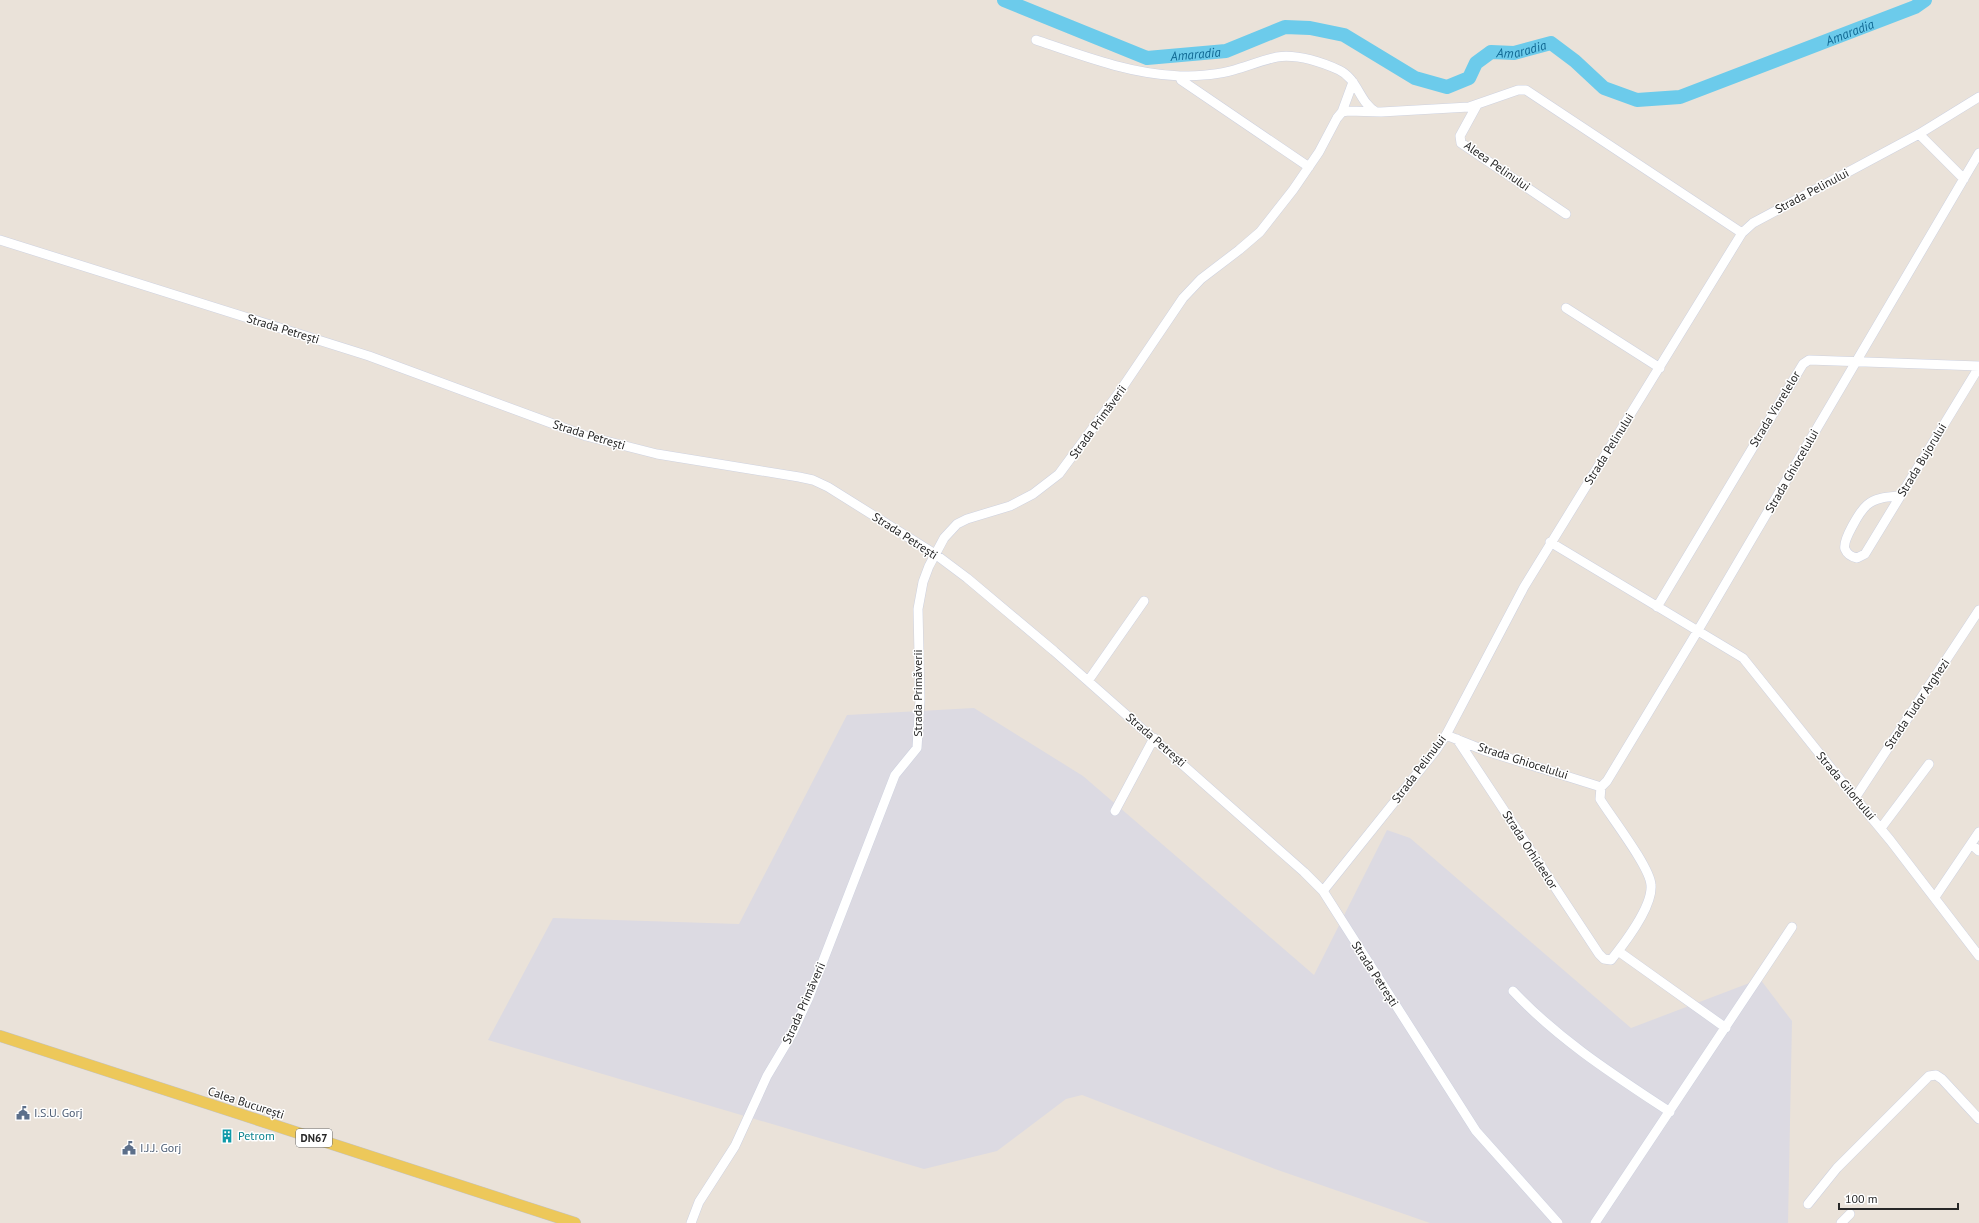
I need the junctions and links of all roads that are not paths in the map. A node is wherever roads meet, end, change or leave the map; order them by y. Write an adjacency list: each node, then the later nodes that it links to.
1 (1036, 40): 2 (street)
2 (1180, 76): 3 (street); 10 (street)
3 (1353, 82): 6 (street, Strada Primăverii); 7 (street)
4 (1979, 97): 8 (street, Strada Pelinului)
5 (1478, 105): 7 (street); 12 (street, Aleea Pelinului); 13 (street)
6 (1342, 112): 7 (street); 10 (street, Strada Primăverii)
7 (1376, 112)
8 (1919, 134): 11 (street); 13 (street, Strada Pelinului)
9 (1979, 153): 11 (street, Strada Ghiocelului)
10 (1309, 167): 21 (street, Strada Primăverii)
11 (1964, 179): 16 (street, Strada Ghiocelului)
12 (1566, 214)
13 (1742, 233): 18 (street, Strada Pelinului)
14 (0, 240): 21 (street, Strada Petrești)
15 (1566, 308): 18 (street)
16 (1856, 362): 17 (street, Strada Viorelelor); 23 (street, Strada Viorelelor); 25 (street, Strada Ghiocelului)
17 (1979, 367): 19 (street, Strada Bujorului)
18 (1660, 368): 20 (street, Strada Pelinului)
19 (1900, 496): 19 (street, Strada Bujorului)
20 (1550, 542): 23 (street); 27 (street, Strada Pelinului)
21 (935, 554): 26 (street, Strada Petrești); 51 (street, Strada Primăverii)
22 (1144, 601): 26 (street)
23 (1657, 607): 25 (street)
24 (1979, 610): 32 (street, Strada Tudor Arghezi)
25 (1697, 632): 31 (street, Strada Ghiocelului); 32 (street, Strada Gilortului)
26 (1088, 681): 28 (street, Strada Petrești)
27 (1446, 735): 29 (street, Strada Ghiocelului); 38 (street, Strada Pelinului)
28 (1154, 738): 33 (street); 38 (street, Strada Petrești)
29 (1457, 739): 31 (street, Strada Ghiocelului); 41 (street, Strada Orhideelor)
30 (1929, 764): 34 (street)
31 (1602, 787): 41 (street)
32 (1854, 798): 34 (street, Strada Gilortului)
33 (1115, 811)
34 (1881, 828): 39 (street, Strada Gilortului)
35 (1979, 832): 36 (street)
36 (1971, 844): 37 (street); 39 (street)
37 (1979, 851)
38 (1323, 891): 52 (street, Strada Petrești)
39 (1936, 897): 42 (street, Strada Gilortului)
40 (1792, 927): 44 (street)
41 (1618, 951): 44 (street)
42 (1979, 956)
43 (1513, 991): 46 (street)
44 (1726, 1028): 46 (street)
45 (0, 1036): 50 (main road, Calea București / DN67)
46 (1670, 1112): 53 (street)
47 (1979, 1119): 48 (street)
48 (1808, 1204)
49 (1850, 1214): 54 (street)
50 (575, 1223)
51 (691, 1223)
52 (1558, 1223)
53 (1595, 1223)
54 (1841, 1223)

